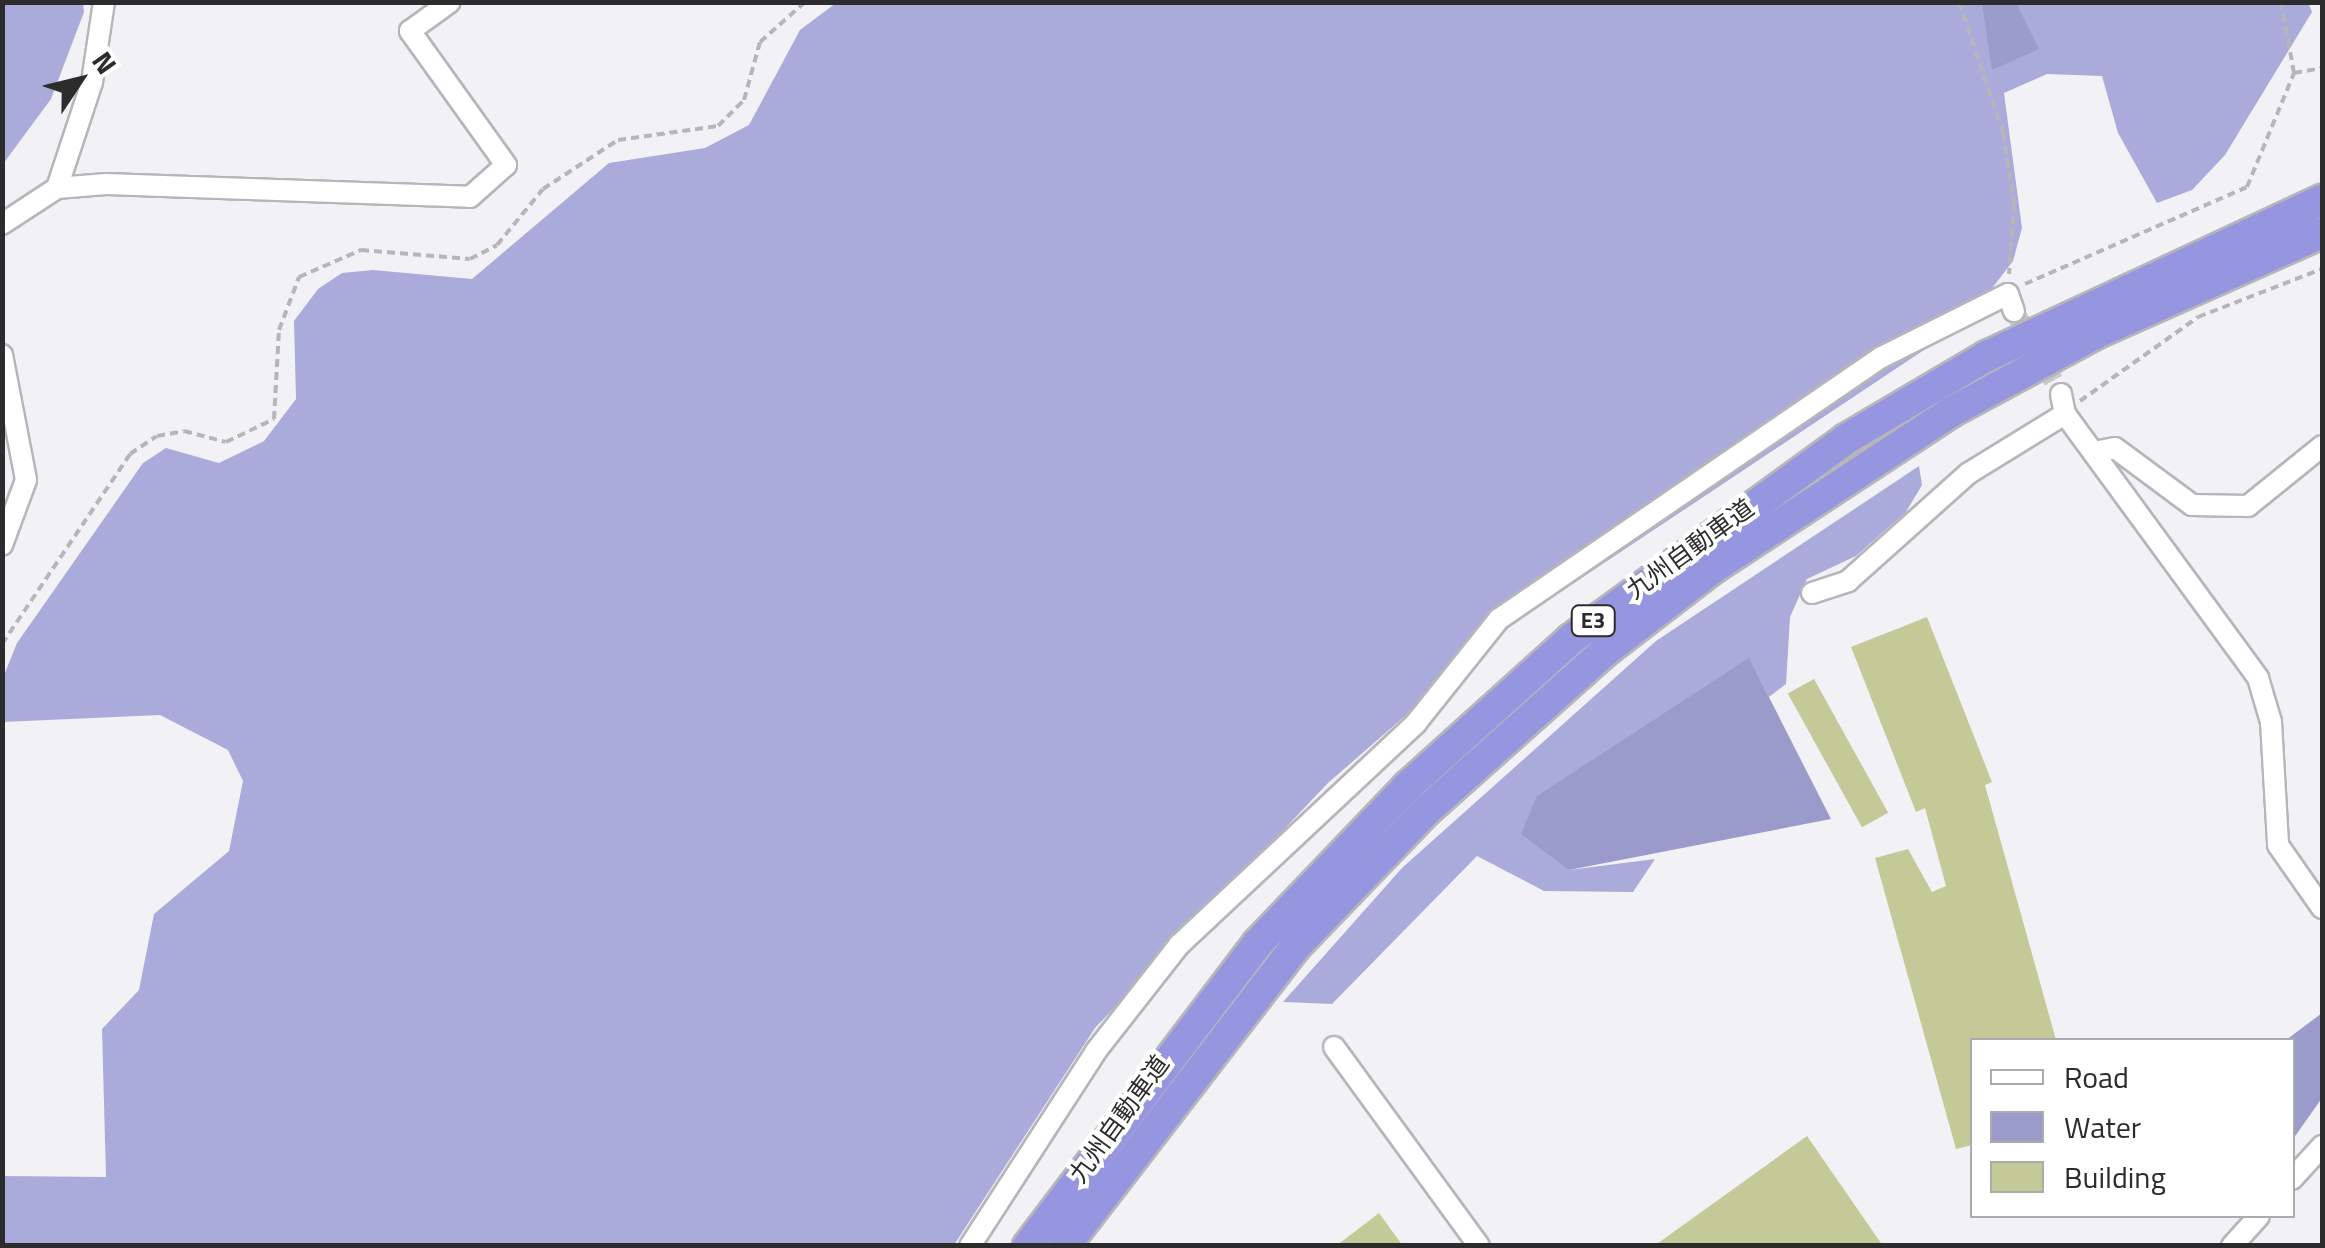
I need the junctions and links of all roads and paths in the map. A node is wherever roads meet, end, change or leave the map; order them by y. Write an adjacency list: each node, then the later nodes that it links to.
1 (104, 2): 8 (street)
2 (450, 2): 8 (street)
3 (805, 2): 20 (path)
4 (1958, 2): 13 (path)
5 (2281, 2): 7 (path)
6 (2322, 68): 7 (path)
7 (2294, 73): 13 (path)
8 (57, 188): 10 (street)
9 (2322, 200): 27 (highway, 九州自動車道 / E3)
10 (2, 224)
11 (2322, 233): 28 (highway, 九州自動車道 / E3)
12 (2322, 269): 15 (path)
13 (2011, 302): 26 (street)
14 (2, 355): 18 (street)
15 (2063, 404): 17 (street); 19 (street)
16 (2322, 446): 17 (street)
17 (2093, 452): 21 (street)
18 (2, 545)
19 (1812, 593)
20 (2, 644)
21 (2322, 908)
22 (1334, 1047): 29 (street)
23 (2322, 1146): 24 (street)
24 (2295, 1176)
25 (2258, 1218): 30 (street)
26 (970, 1246)
27 (1028, 1246)
28 (1066, 1246)
29 (1479, 1246)
30 (2232, 1246)

